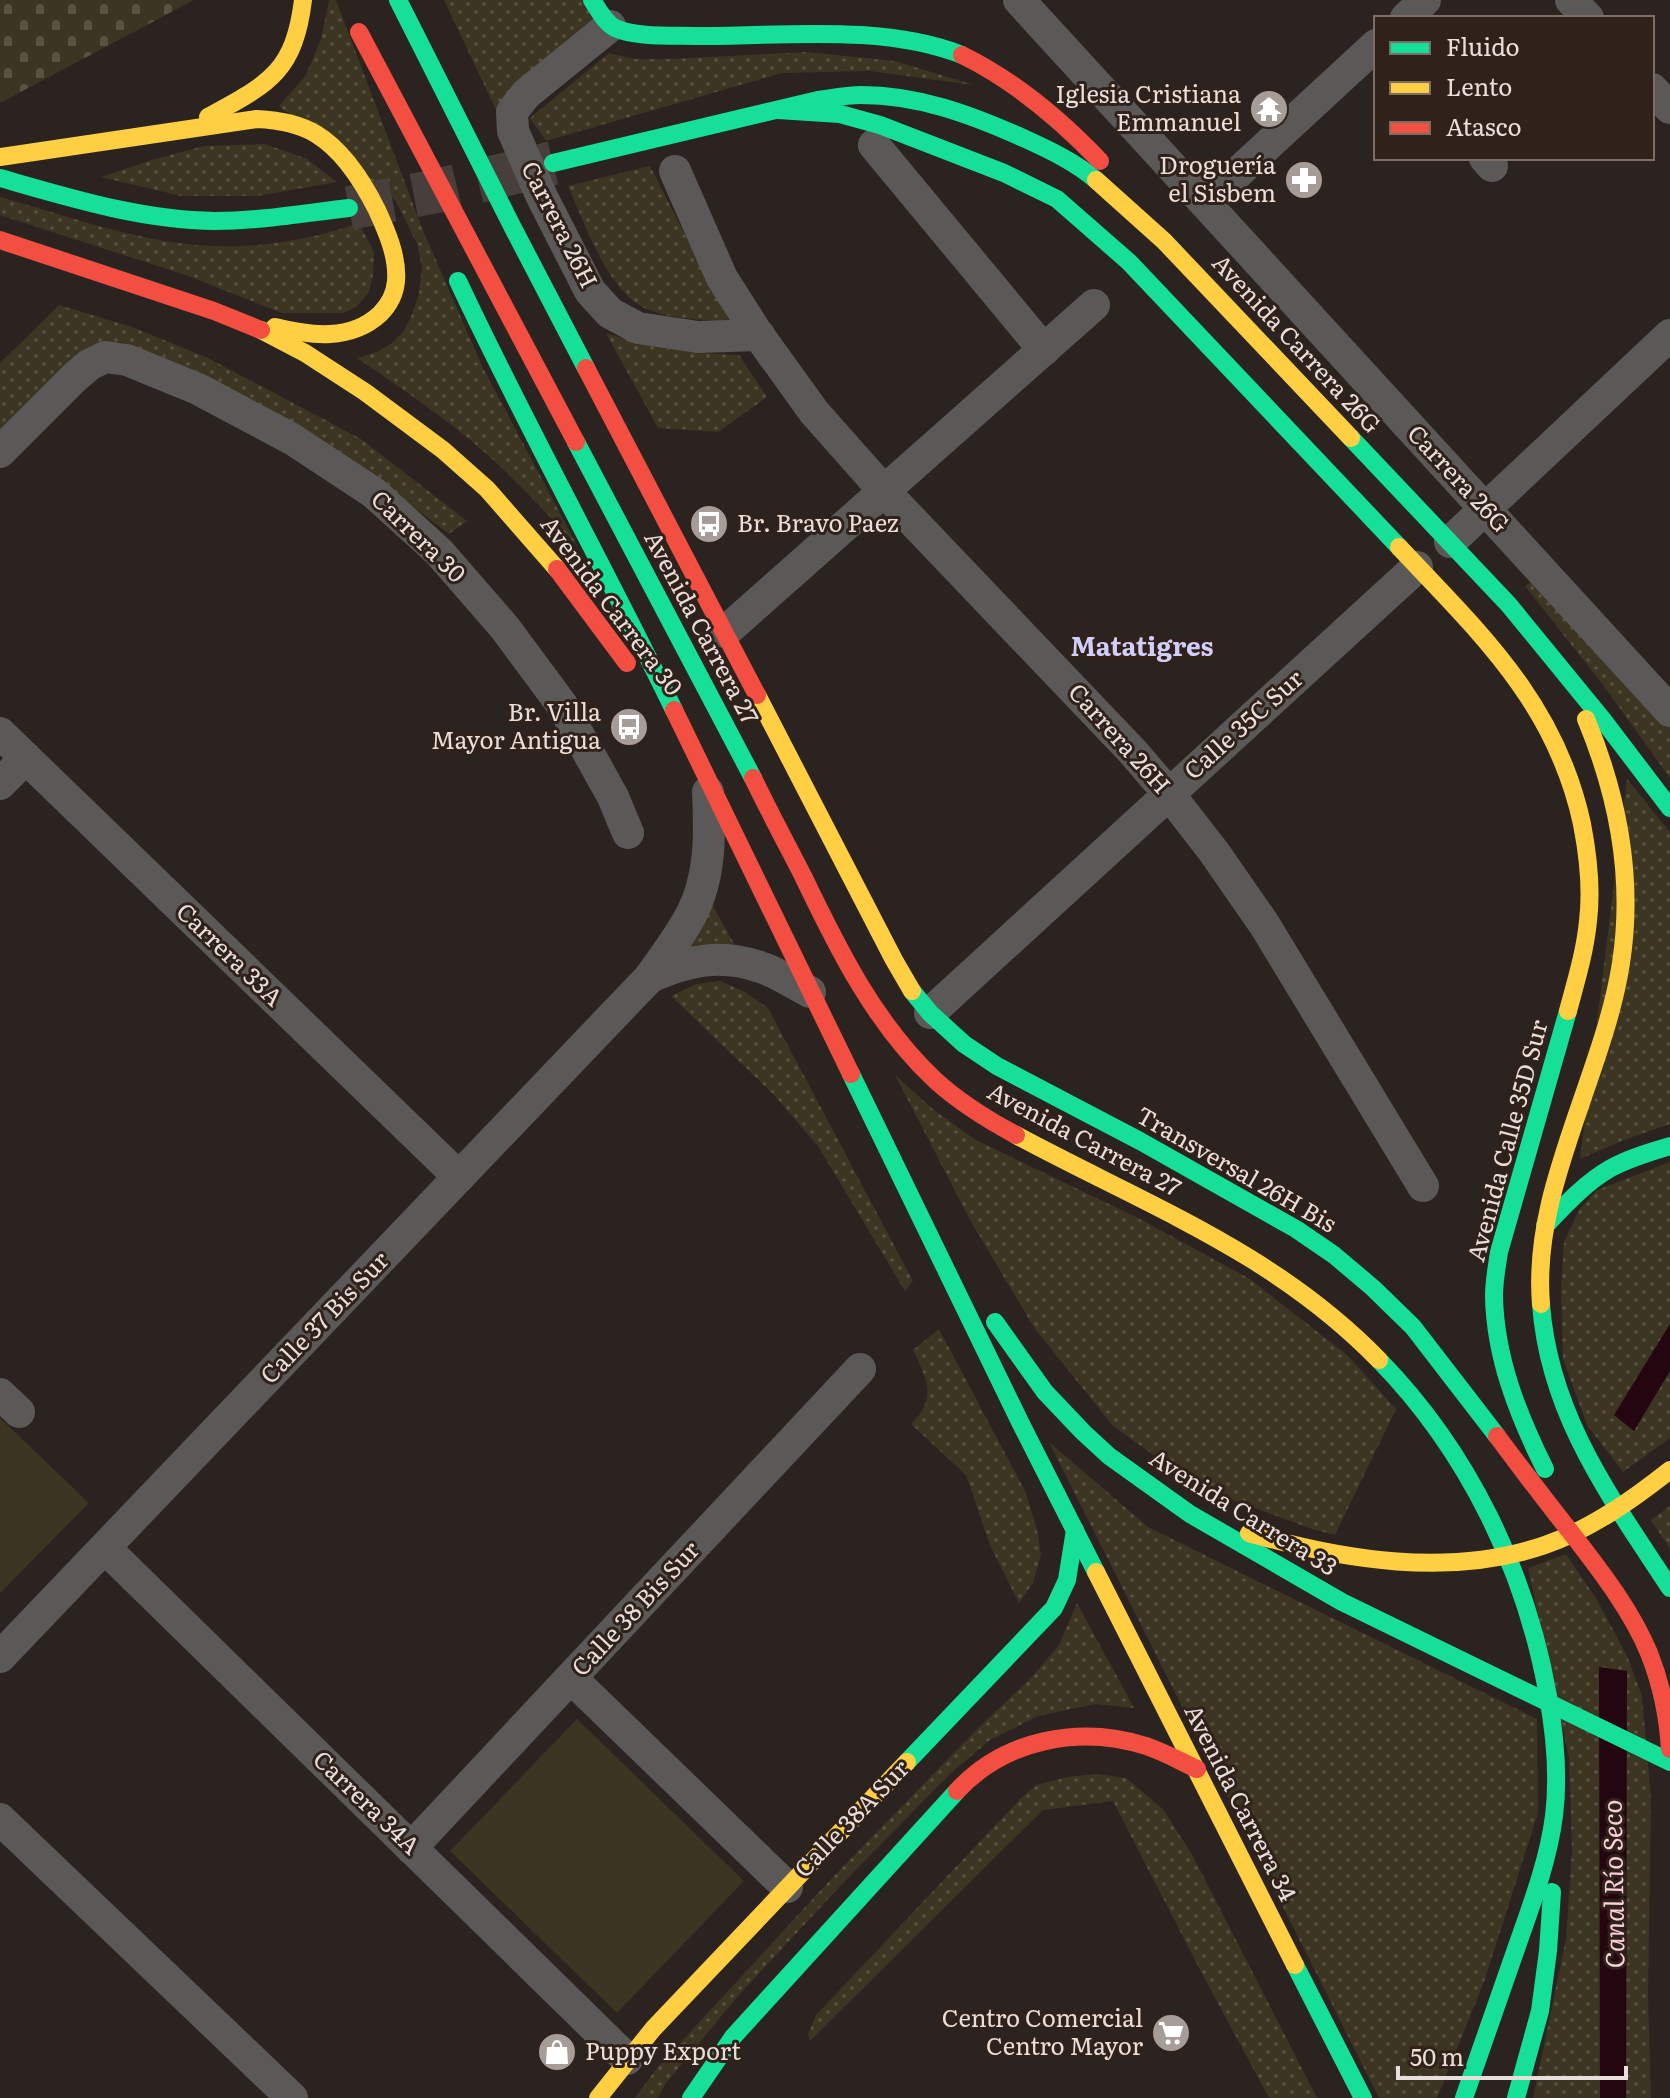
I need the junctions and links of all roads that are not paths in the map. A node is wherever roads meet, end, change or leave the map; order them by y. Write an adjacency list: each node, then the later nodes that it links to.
1 (303, 0): 17 (main road)
2 (398, 0): 39 (main road, Avenida Carrera 27)
3 (1019, 0): 24 (street, Carrera 26G)
4 (1425, 0): 8 (street)
5 (1571, 0): 9 (street)
6 (351, 11): 11 (main road, Avenida Carrera 27)
7 (601, 13): 12 (main road); 31 (street, Carrera 26H)
8 (1408, 16)
9 (1586, 16)
10 (776, 17): 12 (main road)
11 (359, 32): 22 (main road, Avenida Carrera 27); 70 (main road, Avenida Carrera 27)
12 (757, 35): 27 (main road)
13 (1374, 47): 24 (street)
14 (1654, 91): 15 (street)
15 (1670, 108)
16 (778, 110): 20 (main road, Avenida Carrera 26G); 27 (main road, Avenida Carrera 26G); 38 (main road, Avenida Carrera 26G)
17 (188, 129): 19 (main road); 30 (main road)
18 (874, 145): 33 (street)
19 (0, 157)
20 (553, 163)
21 (675, 171): 31 (street, Carrera 26H)
22 (414, 175)
23 (0, 178): 25 (main road)
24 (1205, 203): 36 (street, Carrera 26G)
25 (349, 208)
26 (0, 240): 30 (main road, Avenida Carrera 30)
27 (1164, 241): 37 (main road, Avenida Carrera 26G)
28 (449, 259): 45 (main road)
29 (1094, 305): 33 (street)
30 (214, 311): 45 (main road, Avenida Carrera 30)
31 (759, 335): 35 (street, Carrera 26H)
32 (1670, 335): 36 (street)
33 (1044, 350): 35 (street)
34 (0, 452): 49 (street, Carrera 30)
35 (884, 491): 39 (street); 47 (street, Carrera 26H)
36 (1485, 509): 37 (street); 41 (street, Carrera 26G)
37 (1450, 542): 40 (main road, Avenida Carrera 26G)
38 (1417, 567): 44 (main road, Avenida Carrera 26G); 47 (street, Calle 35C Sur)
39 (725, 632): 52 (main road, Avenida Carrera 27)
40 (1561, 667): 48 (main road, Avenida Carrera 26G); 57 (main road)
41 (1670, 711)
42 (0, 733): 43 (street, Carrera 33A)
43 (26, 758): 46 (street); 55 (street, Carrera 33A)
44 (1564, 761): 63 (main road, Avenida Calle 35D Sur)
45 (707, 777): 50 (street, Calle 37 Bis Sur); 51 (main road)
46 (0, 784)
47 (1169, 794): 52 (street, Calle 35C Sur); 56 (street, Carrera 26H)
48 (1670, 808)
49 (628, 833)
50 (650, 977): 51 (street, Calle 37 Bis Sur); 55 (street, Calle 37 Bis Sur)
51 (810, 992): 54 (main road)
52 (930, 1013): 63 (main road, Transversal 26H Bis)
53 (1670, 1146): 57 (main road)
54 (900, 1175): 60 (main road, Avenida Carrera 33); 61 (main road)
55 (459, 1177): 62 (street, Calle 37 Bis Sur)
56 (1423, 1186)
57 (1545, 1226): 64 (main road)
58 (860, 1369): 66 (street, Calle 38 Bis Sur)
59 (1670, 1470): 60 (main road)
60 (1190, 1514): 68 (main road, Avenida Carrera 33)
61 (1075, 1530): 69 (main road, Avenida Carrera 34); 73 (main road, Calle 38A Sur)
62 (105, 1548): 65 (street, Calle 37 Bis Sur); 72 (street, Carrera 34A)
63 (1597, 1567): 67 (main road)
64 (1670, 1588)
65 (0, 1657)
66 (571, 1678): 72 (street, Calle 38 Bis Sur); 73 (street)
67 (1670, 1749)
68 (1670, 1762)
69 (1197, 1769): 77 (main road); 78 (main road, Avenida Carrera 34)
70 (1555, 1814): 79 (main road, Avenida Carrera 27); 80 (main road)
71 (7, 1840): 76 (street)
72 (411, 1848): 74 (street, Carrera 34A)
73 (787, 1887): 74 (main road, Calle 38A Sur)
74 (627, 2059): 75 (main road, Calle 38A Sur)
75 (597, 2097)
76 (292, 2098)
77 (691, 2098)
78 (1363, 2098)
79 (1464, 2098)
80 (1516, 2098)

